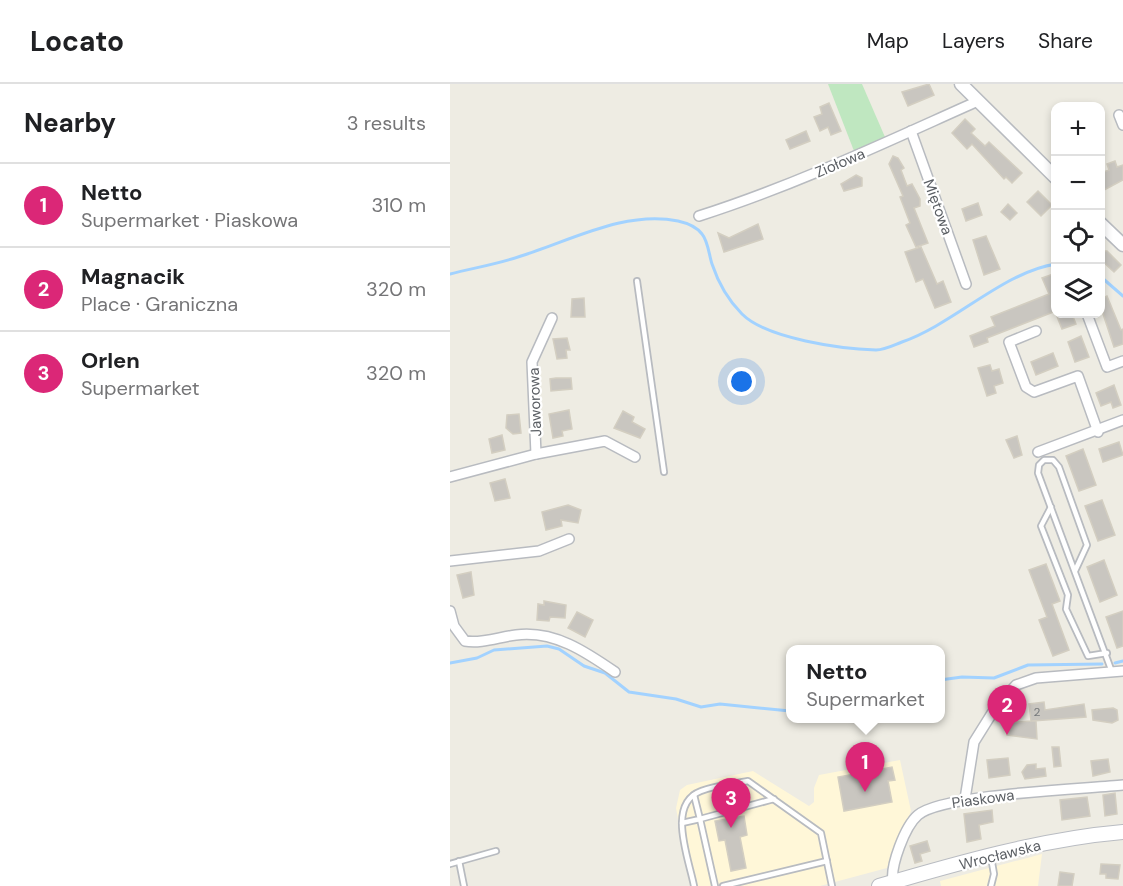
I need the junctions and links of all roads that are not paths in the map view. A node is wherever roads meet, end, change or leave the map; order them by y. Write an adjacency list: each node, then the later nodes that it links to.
1 (961, 84): 2 (street)
2 (978, 101): 5 (street, Ziołowa); 6 (street)
3 (1119, 115): 4 (street)
4 (1123, 125)
5 (911, 131): 7 (street, Ziołowa); 11 (street, Miętowa)
6 (1051, 173)
7 (699, 216)
8 (1105, 227): 9 (street)
9 (1123, 245)
10 (637, 281): 21 (lane)
11 (966, 284)
12 (552, 318): 19 (street, Jaworowa)
13 (1089, 318): 15 (street)
14 (1036, 331): 17 (street)
15 (1123, 361)
16 (1123, 420): 17 (street)
17 (1098, 432): 18 (street)
18 (1038, 452)
19 (536, 454): 20 (street, Jaworowa); 22 (street, Jaworowa)
20 (635, 457)
21 (664, 472)
22 (450, 477)
23 (1051, 507): 26 (lane); 26 (lane); 28 (lane)
24 (569, 539): 25 (street)
25 (450, 561)
26 (1075, 571): 28 (lane)
27 (450, 611): 30 (street)
28 (1107, 653): 31 (lane)
29 (1123, 671): 31 (street)
30 (615, 672)
31 (1112, 672): 35 (street)
32 (1123, 785): 35 (street, Piaskowa)
33 (694, 795): 34 (lane); 36 (lane); 37 (lane)
34 (774, 799): 36 (lane); 42 (lane)
35 (965, 799): 44 (street, Piaskowa)
36 (700, 819): 37 (lane); 47 (lane)
37 (682, 823): 46 (lane)
38 (1123, 832): 40 (main road, Wrocławska)
39 (496, 851): 41 (lane)
40 (991, 857): 44 (main road, Wrocławska); 50 (lane)
41 (459, 861): 43 (lane); 45 (lane)
42 (826, 861): 48 (lane); 49 (lane)
43 (450, 864)
44 (886, 884)
45 (464, 886)
46 (694, 886)
47 (715, 886)
48 (723, 886)
49 (832, 886)
50 (991, 886)

